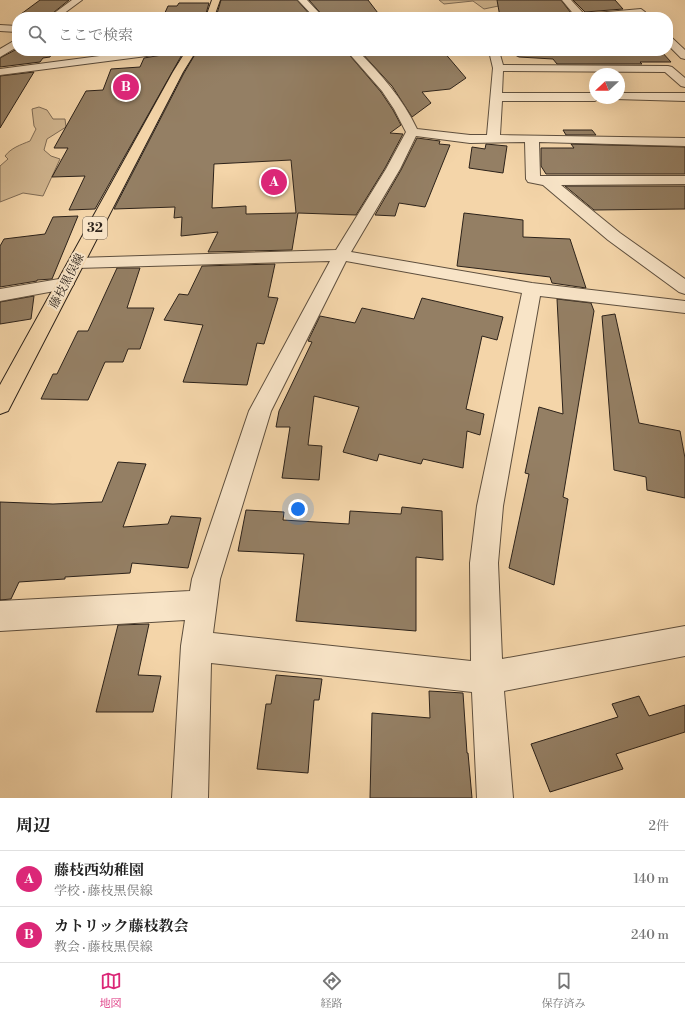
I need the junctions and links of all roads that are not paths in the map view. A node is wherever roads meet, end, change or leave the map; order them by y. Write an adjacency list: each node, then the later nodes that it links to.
1 (78, 0): 6 (street)
2 (216, 0): 7 (main road)
3 (302, 0): 8 (street)
4 (566, 0): 9 (street)
5 (642, 11): 10 (street)
6 (60, 12)
7 (212, 12)
8 (314, 12)
9 (577, 12)
10 (632, 12)
11 (0, 28): 12 (street)
12 (12, 29)
13 (673, 44): 20 (street)
14 (12, 46): 15 (street)
15 (0, 54)
16 (123, 56): 22 (street)
17 (188, 56): 35 (main road, 藤枝黒俣線 / 32)
18 (357, 56): 28 (street)
19 (495, 56): 21 (street)
20 (685, 56)
21 (498, 68): 23 (street); 24 (street)
22 (0, 72)
23 (685, 84)
24 (496, 97): 25 (street); 29 (street)
25 (589, 97)
26 (625, 97): 27 (street)
27 (685, 97)
28 (412, 132): 29 (street); 34 (street)
29 (493, 138): 30 (street)
30 (532, 138): 31 (street); 33 (street)
31 (685, 142)
32 (685, 180): 33 (street)
33 (547, 181): 37 (street)
34 (341, 255): 35 (street); 38 (street); 42 (street)
35 (77, 263): 36 (main road, 藤枝黒俣線 / 32)
36 (66, 284): 39 (street); 41 (main road, 藤枝黒俣線 / 32)
37 (685, 288)
38 (532, 290): 40 (street); 46 (street)
39 (0, 295)
40 (685, 307)
41 (0, 405)
42 (202, 605): 43 (street); 45 (street)
43 (0, 616)
44 (684, 644): 46 (street)
45 (196, 646): 46 (street); 47 (street)
46 (487, 678): 48 (street)
47 (190, 798)
48 (495, 798)

